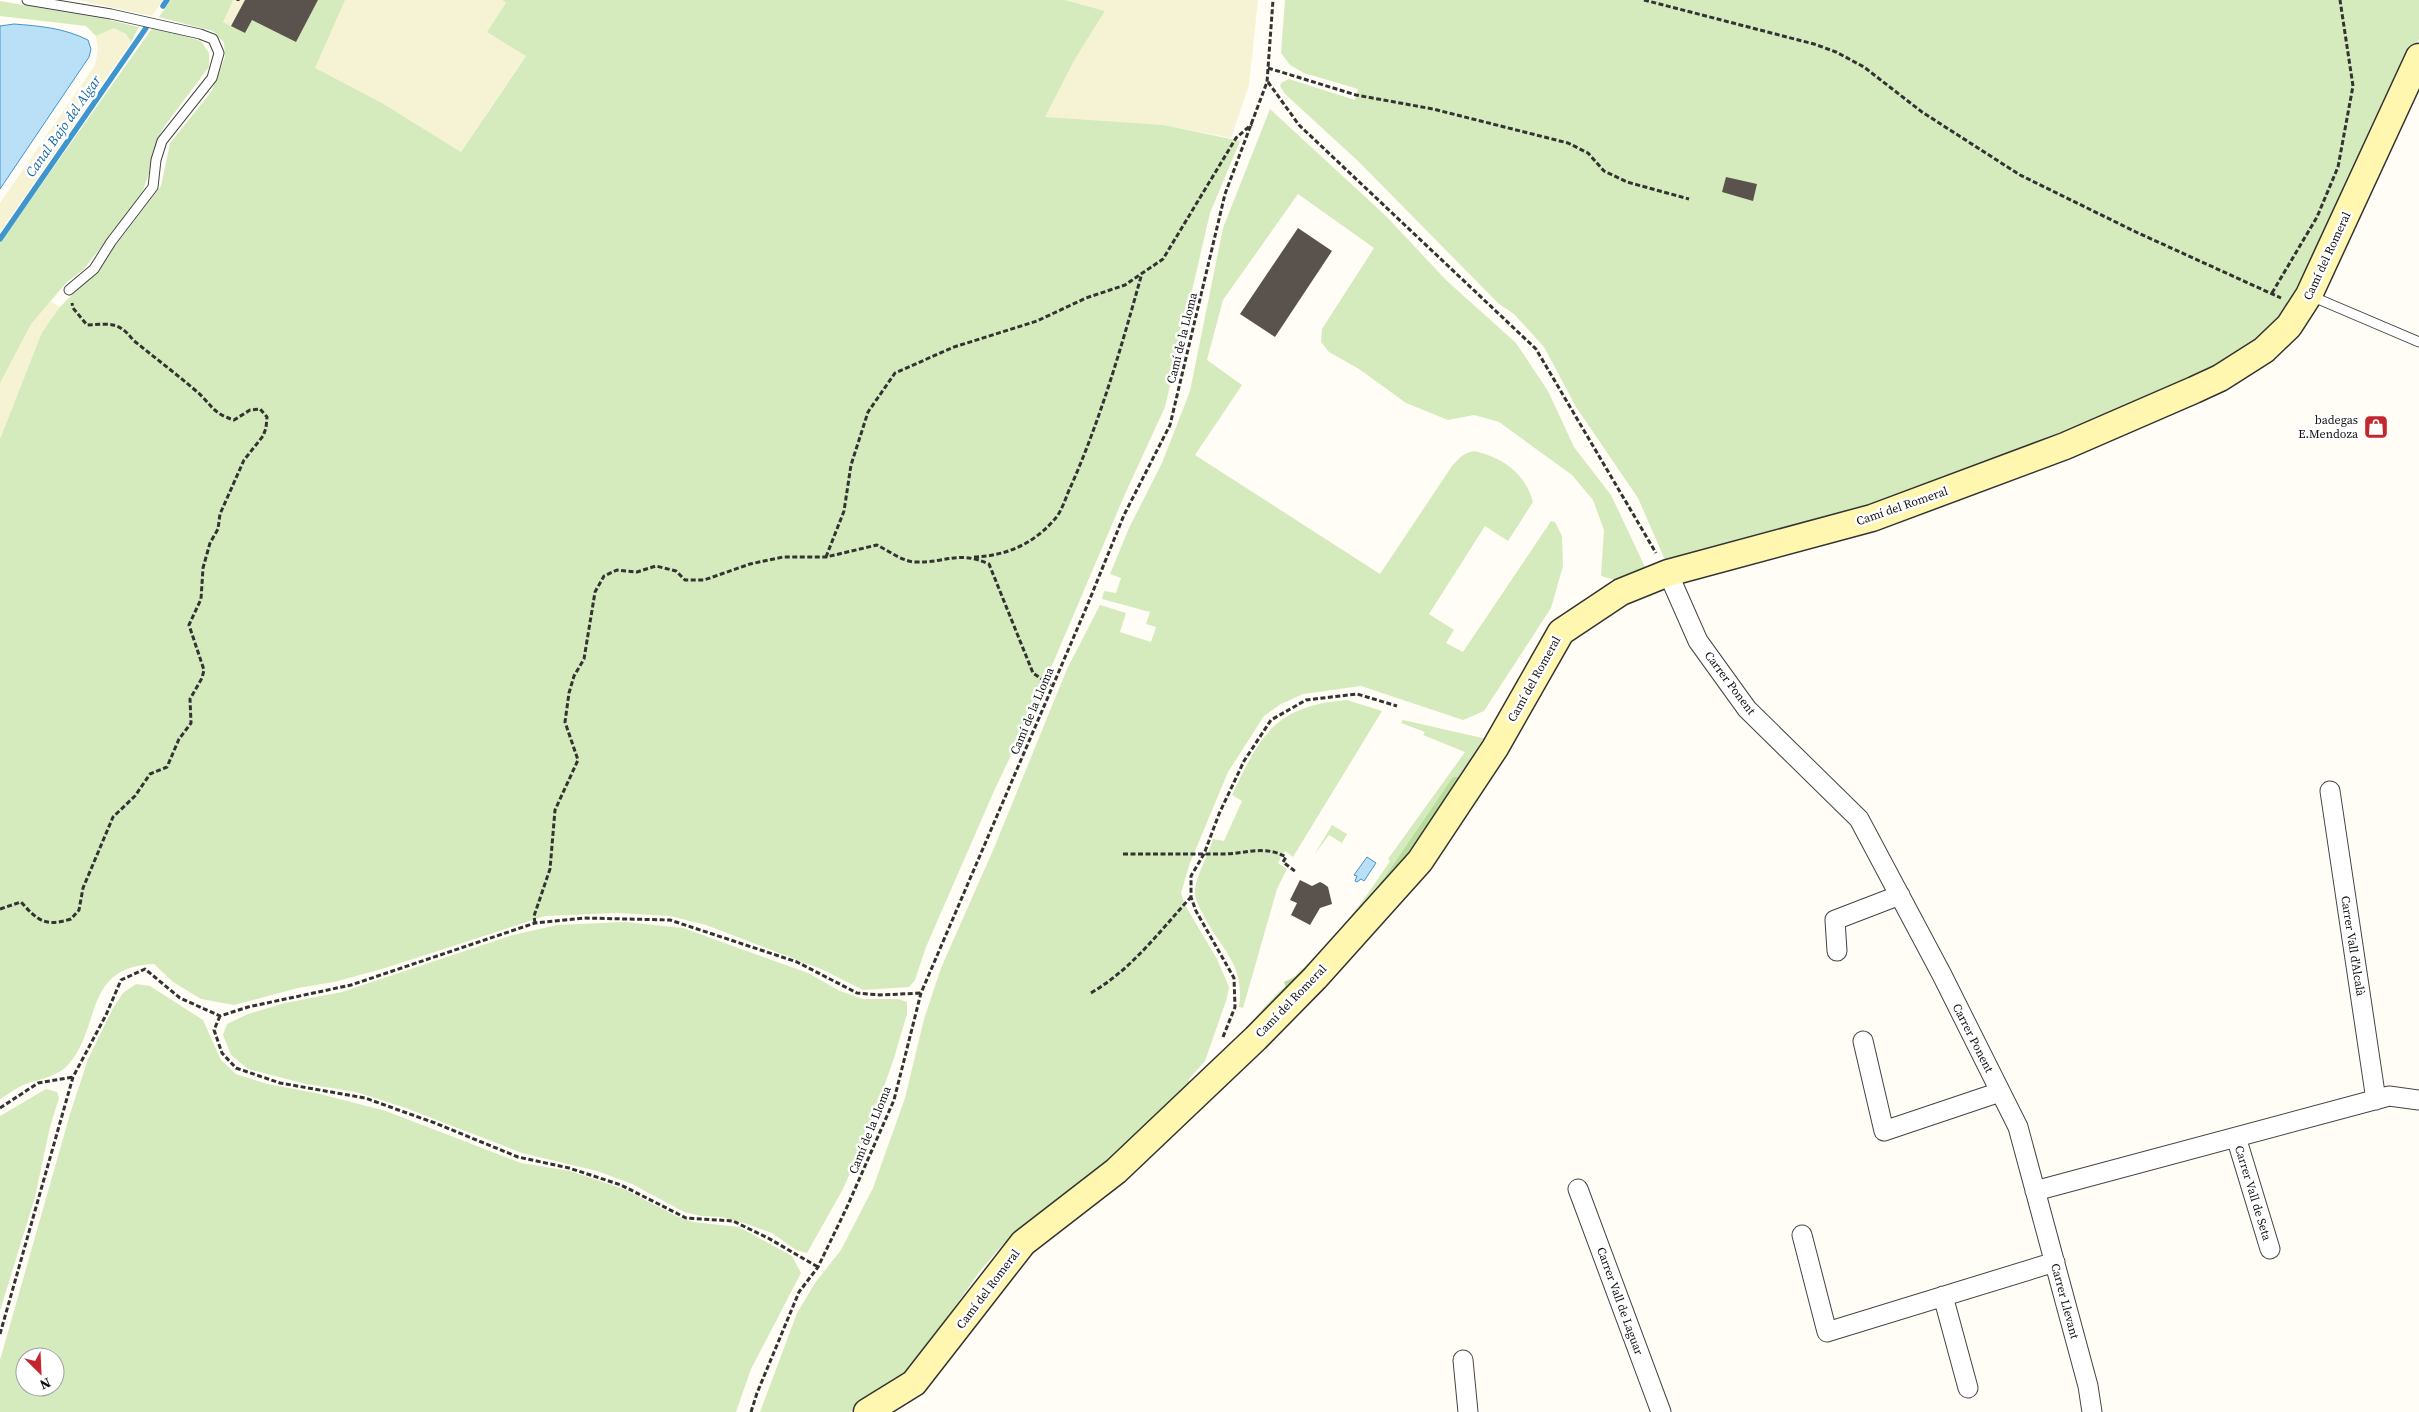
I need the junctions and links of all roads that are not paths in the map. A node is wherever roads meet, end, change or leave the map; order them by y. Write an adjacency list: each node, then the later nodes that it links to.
1 (27, 0): 3 (lane)
2 (2419, 57): 4 (street, Camí del Romeral)
3 (69, 290)
4 (2306, 302): 5 (lane); 6 (street, Camí del Romeral)
5 (2419, 342)
6 (1668, 573): 8 (street, Carrer Ponent); 23 (street, Camí del Romeral)
7 (2330, 791): 12 (street, Carrer Vall d'Alcalà)
8 (1900, 895): 9 (street); 11 (street, Carrer Ponent)
9 (1837, 950)
10 (1863, 1041): 11 (street)
11 (2000, 1092): 16 (street, Carrer Ponent)
12 (2376, 1100): 13 (street); 14 (street)
13 (2419, 1100)
14 (2236, 1137): 16 (street); 18 (street, Carrer Vall de Seta)
15 (1578, 1190): 25 (street, Carrer Vall de Laguar)
16 (2036, 1191): 19 (street, Carrer Llevant)
17 (1802, 1235): 20 (street)
18 (2270, 1249)
19 (2055, 1262): 20 (street); 26 (street, Carrer Llevant)
20 (1943, 1296): 22 (street)
21 (1463, 1360): 24 (street)
22 (1968, 1388)
23 (867, 1412)
24 (1468, 1412)
25 (1661, 1412)
26 (2092, 1412)

